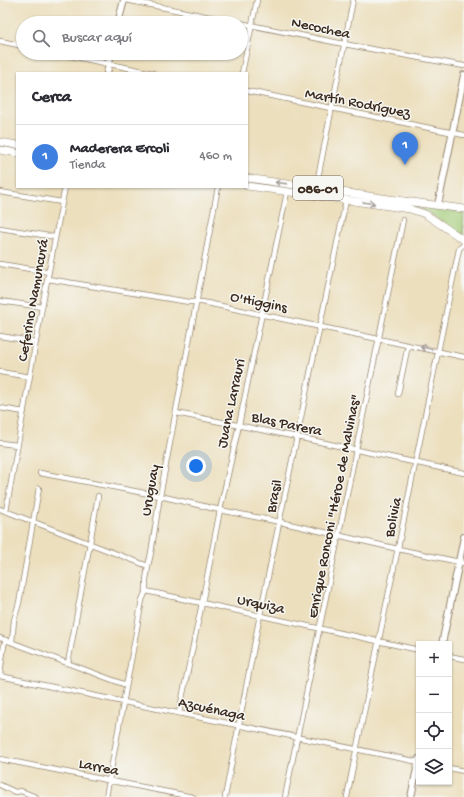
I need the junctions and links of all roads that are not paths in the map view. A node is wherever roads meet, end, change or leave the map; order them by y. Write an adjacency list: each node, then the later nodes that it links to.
1 (125, 0): 4 (main road); 5 (street, Necochea)
2 (257, 0): 7 (street)
3 (353, 0): 11 (street)
4 (120, 16)
5 (206, 16)
6 (248, 24): 7 (street, Necochea)
7 (252, 25): 10 (street); 11 (street, Necochea)
8 (0, 41): 9 (street)
9 (16, 44)
10 (248, 44)
11 (344, 44): 16 (street, Necochea); 22 (street)
12 (90, 60): 15 (street)
13 (110, 60): 15 (main road)
14 (245, 60): 19 (street)
15 (109, 64): 17 (main road); 18 (street)
16 (464, 66)
17 (107, 72)
18 (148, 72)
19 (242, 72)
20 (464, 75): 23 (main road)
21 (248, 91): 22 (street, Martín Rodríguez)
22 (331, 109): 23 (street, Martín Rodríguez); 33 (street)
23 (453, 133): 24 (street, Martín Rodríguez); 38 (main road)
24 (464, 135)
25 (0, 142): 26 (main road)
26 (16, 145)
27 (0, 150): 28 (main road)
28 (16, 153)
29 (248, 178): 33 (main road, 086-01, one-way to 29)
30 (248, 186): 35 (main road, 086-01)
31 (65, 188): 37 (street, Ceferino Namuncurá)
32 (218, 188): 49 (street, Uruguay)
33 (316, 188): 38 (main road, 086-01)
34 (0, 192): 37 (street)
35 (287, 192): 36 (main road, 086-01); 51 (street, Juana Larrauri)
36 (346, 200): 43 (main road, 086-01, one-way to 43); 52 (street, Brasil)
37 (62, 202): 42 (street, Ceferino Namuncurá)
38 (438, 205): 39 (main road, 086-01)
39 (464, 209)
40 (403, 220): 54 (street, Enrique Ronconi "Héroe de Malvinas")
41 (0, 228): 42 (street)
42 (55, 237): 46 (street, Ceferino Namuncurá)
43 (464, 240)
44 (464, 244): 57 (street, Bolivia)
45 (0, 264): 46 (street)
46 (49, 272): 47 (street, Ceferino Namuncurá)
47 (48, 279): 49 (street, O'Higgins); 50 (street, Ceferino Namuncurá)
48 (0, 301): 50 (street)
49 (197, 302): 51 (street, O'Higgins); 64 (street, Uruguay)
50 (42, 307): 55 (street, Ceferino Namuncurá)
51 (261, 314): 52 (street, O'Higgins); 65 (street, Juana Larrauri)
52 (321, 326): 54 (street, O'Higgins); 66 (street, Brasil)
53 (0, 336): 55 (street)
54 (379, 338): 56 (street, O'Higgins); 69 (street, Enrique Ronconi "Héroe de Malvinas")
55 (36, 342): 60 (street, Ceferino Namuncurá)
56 (408, 345): 57 (street, O'Higgins, one-way to 56); 61 (street)
57 (438, 351): 58 (street, O'Higgins); 70 (street, Bolivia)
58 (464, 357)
59 (0, 372): 60 (street)
60 (30, 377): 63 (street, Ceferino Namuncurá)
61 (398, 394)
62 (0, 408): 63 (street)
63 (24, 412): 68 (street, Ceferino Namuncurá)
64 (176, 413): 65 (street, Blas Parera); 75 (street, Uruguay)
65 (239, 425): 66 (street, Blas Parera); 77 (street, Juana Larrauri)
66 (297, 437): 69 (street, Blas Parera); 80 (street, Brasil)
67 (0, 443): 68 (street)
68 (17, 445): 78 (street, Ceferino Namuncurá)
69 (356, 450): 70 (street, Blas Parera); 81 (street, Enrique Ronconi "Héroe de Malvinas")
70 (416, 463): 72 (street, Blas Parera); 84 (street, Bolivia)
71 (40, 473): 75 (street)
72 (464, 473)
73 (39, 488): 79 (street)
74 (98, 496): 83 (street)
75 (160, 496): 77 (street); 86 (street, Uruguay)
76 (0, 509): 78 (street)
77 (220, 510): 80 (street); 88 (street, Juana Larrauri)
78 (6, 511): 79 (street)
79 (33, 521): 83 (street); 95 (street)
80 (280, 522): 81 (street); 89 (street, Brasil)
81 (338, 535): 84 (street); 90 (street, Enrique Ronconi "Héroe de Malvinas")
82 (464, 537): 85 (main road)
83 (90, 543): 86 (street); 99 (street)
84 (398, 549): 85 (street); 93 (street, Bolivia)
85 (461, 563): 94 (main road)
86 (148, 566): 87 (street, Uruguay)
87 (146, 591): 88 (street, Urquiza); 101 (street, Uruguay)
88 (202, 603): 89 (street, Urquiza); 103 (street, Juana Larrauri)
89 (260, 616): 90 (street, Urquiza); 104 (street, Brasil)
90 (320, 628): 93 (street, Urquiza); 105 (street, Enrique Ronconi "Héroe de Malvinas")
91 (0, 638): 92 (street)
92 (6, 640): 95 (street); 100 (street)
93 (378, 641): 96 (street, Urquiza); 106 (street, Bolivia)
94 (443, 641)
95 (12, 642): 99 (street)
96 (416, 649)
97 (452, 657): 98 (street)
98 (464, 659)
99 (68, 663): 101 (street)
100 (0, 675): 102 (street, Azcuénaga)
101 (126, 685): 102 (street, Uruguay)
102 (124, 702): 103 (street, Azcuénaga); 112 (street, Uruguay)
103 (179, 713): 104 (street, Azcuénaga)
104 (238, 726): 105 (street, Azcuénaga); 119 (street, Brasil)
105 (298, 738): 106 (street, Azcuénaga); 120 (street, Enrique Ronconi "Héroe de Malvinas")
106 (356, 749): 108 (street, Azcuénaga); 121 (street, Bolivia)
107 (0, 759): 112 (street, Larrea)
108 (416, 760)
109 (452, 769): 110 (street)
110 (464, 771)
111 (416, 774): 122 (main road)
112 (110, 780): 117 (street, Uruguay); 118 (street, Larrea)
113 (0, 785): 114 (street)
114 (16, 792): 115 (street); 116 (street)
115 (13, 797)
116 (36, 797)
117 (106, 797)
118 (193, 797)
119 (225, 797)
120 (285, 797)
121 (347, 797)
122 (411, 797)

